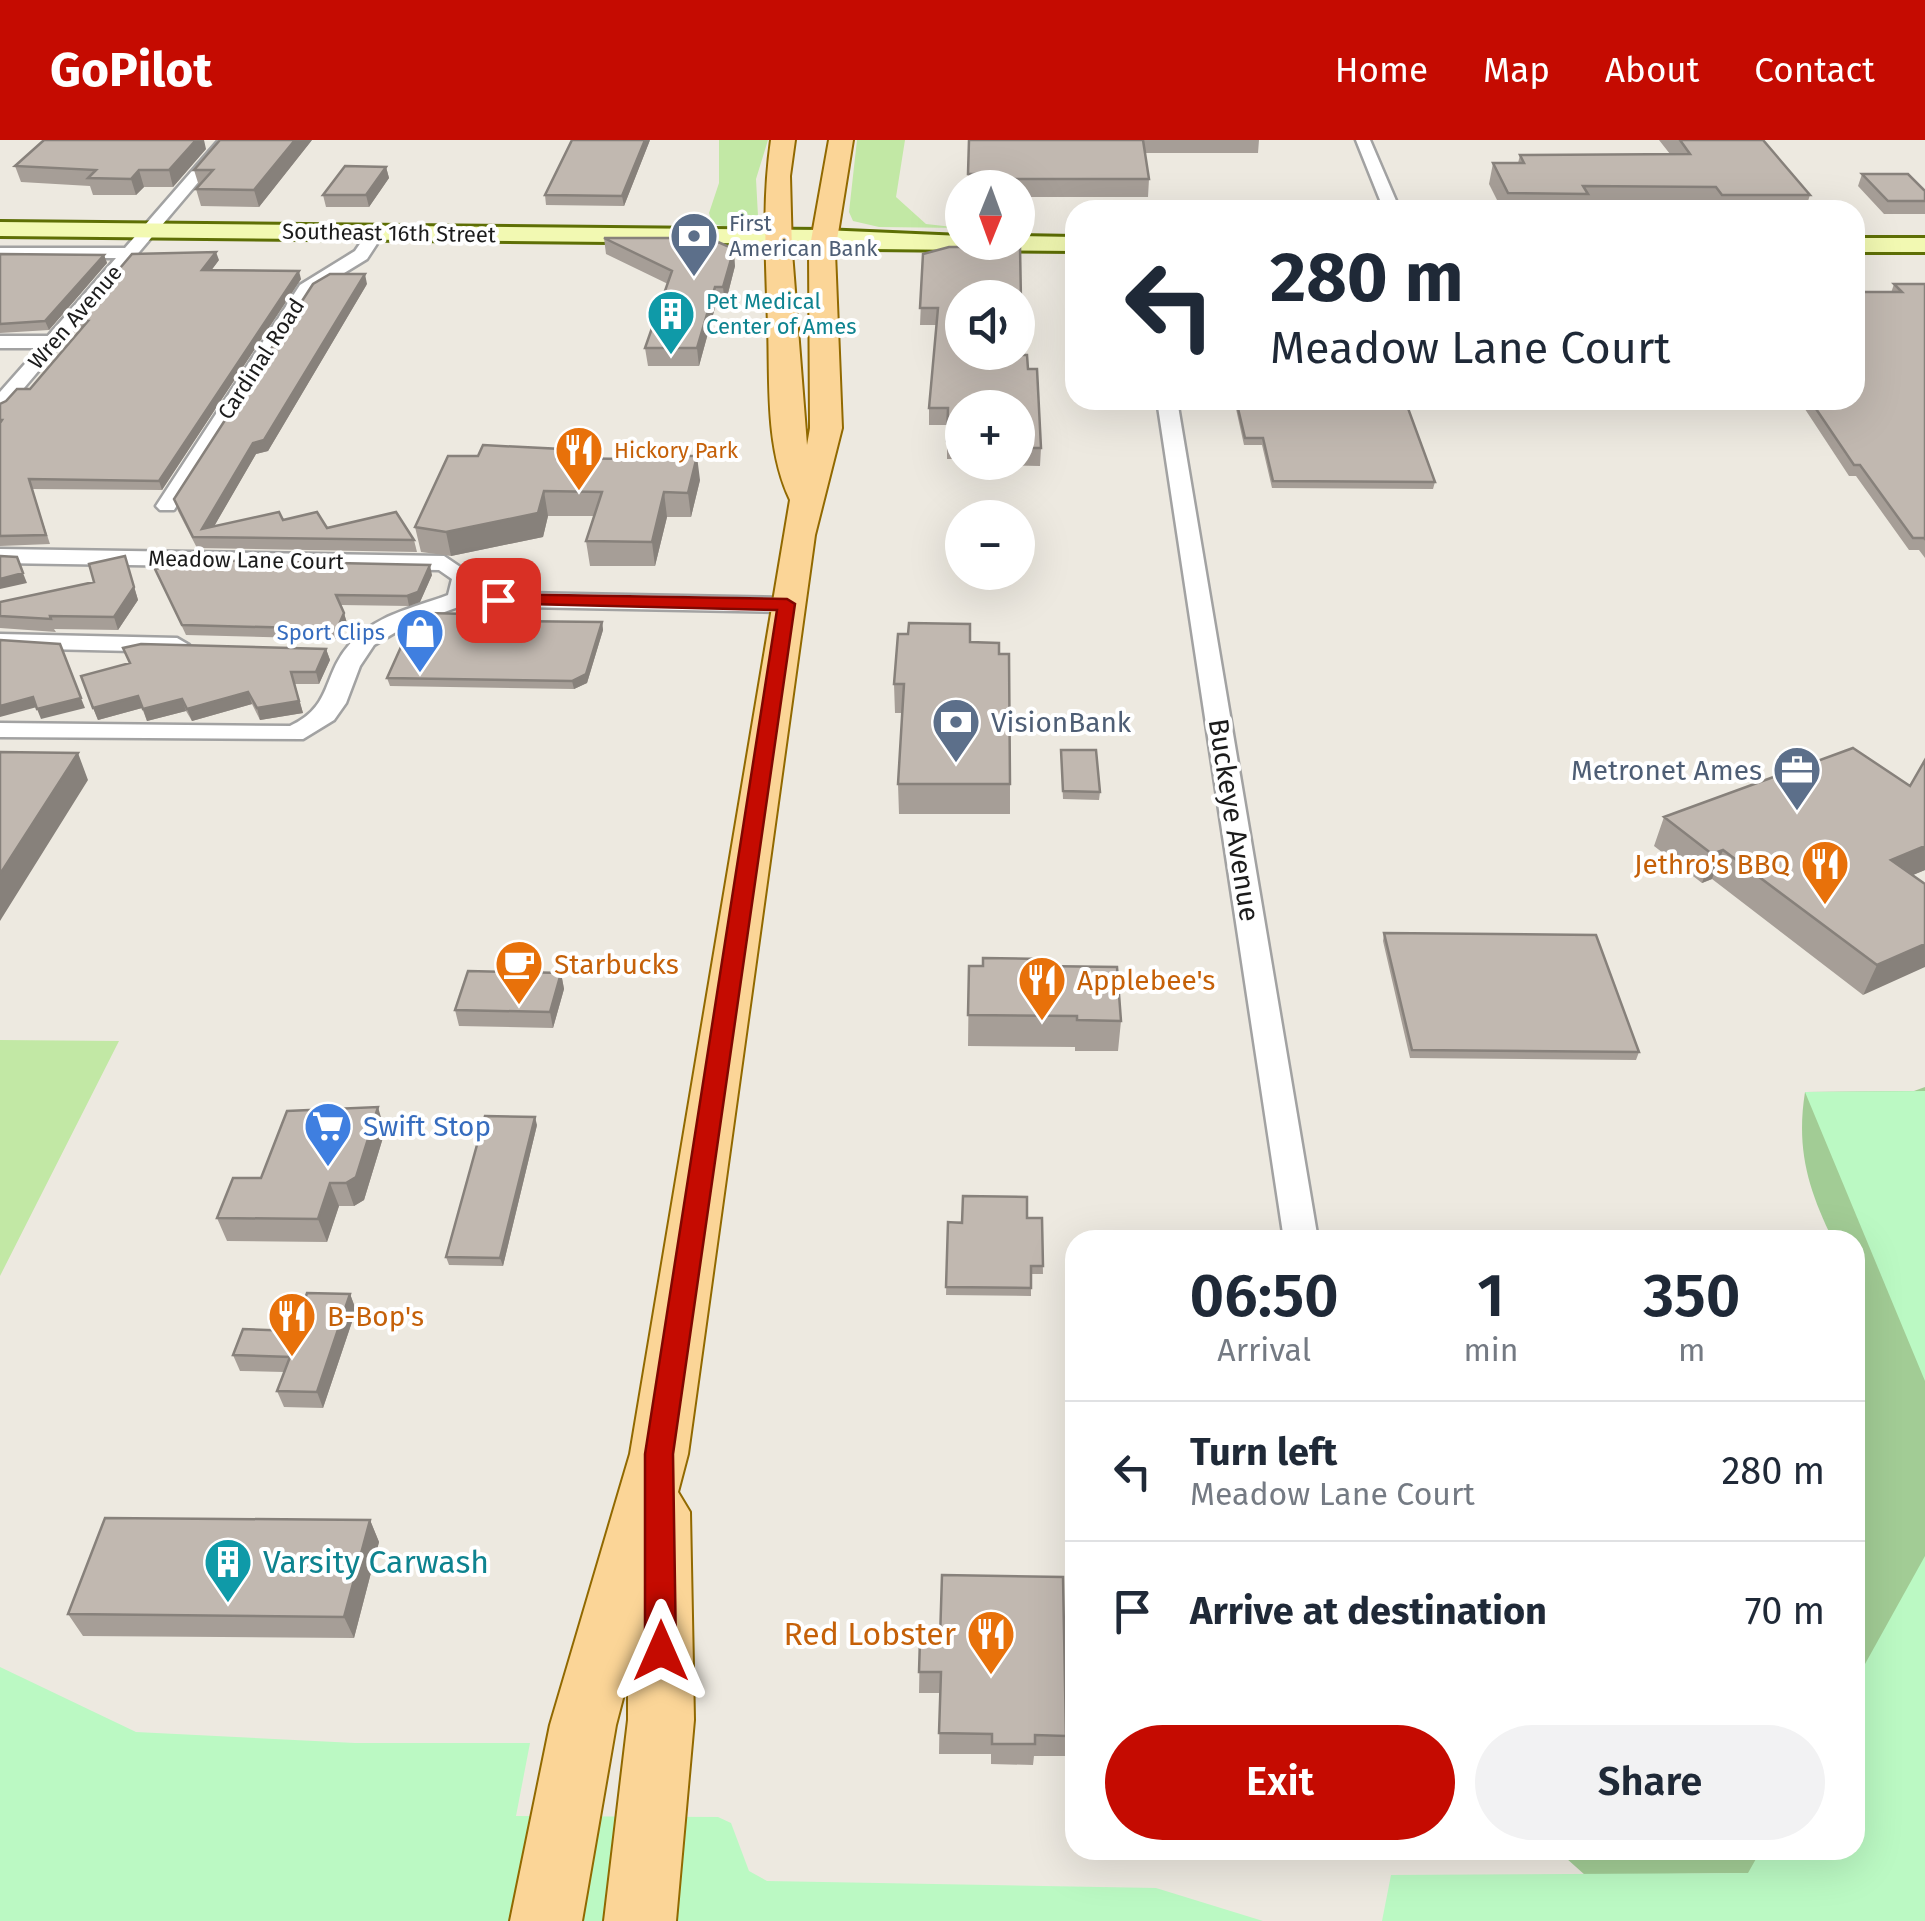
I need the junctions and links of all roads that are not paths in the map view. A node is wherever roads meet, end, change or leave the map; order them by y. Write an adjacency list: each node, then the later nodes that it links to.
1 (227, 140): 8 (street, Wren Avenue)
2 (783, 140): 13 (main road)
3 (797, 140): 14 (main road)
4 (841, 140): 14 (main road)
5 (1363, 140): 6 (street)
6 (1388, 200)
7 (0, 229): 8 (main road, Southeast 16th Street)
8 (150, 231): 9 (main road, Southeast 16th Street); 19 (street, Wren Avenue)
9 (376, 233): 13 (main road, Southeast 16th Street); 25 (street, Cardinal Road)
10 (945, 233): 14 (main road)
11 (1035, 234): 12 (main road)
12 (1065, 234)
13 (779, 236): 14 (main road, Southeast 16th Street); 24 (main road)
14 (824, 237): 15 (main road); 24 (main road)
15 (1065, 244)
16 (1865, 245): 17 (main road)
17 (1925, 245)
18 (0, 253): 19 (street)
19 (130, 254): 21 (street, Wren Avenue)
20 (0, 342): 21 (street)
21 (54, 342): 22 (street, Wren Avenue)
22 (0, 404)
23 (1170, 410): 32 (street, Buckeye Avenue)
24 (804, 497): 28 (main road)
25 (167, 506)
26 (0, 556): 27 (street, Meadow Lane Court)
27 (458, 599): 28 (street); 31 (street)
28 (787, 604): 33 (main road)
29 (0, 641): 30 (street)
30 (198, 646)
31 (0, 730)
32 (1299, 1230)
33 (659, 1454): 34 (main road); 35 (main road)
34 (546, 1921)
35 (640, 1921)

